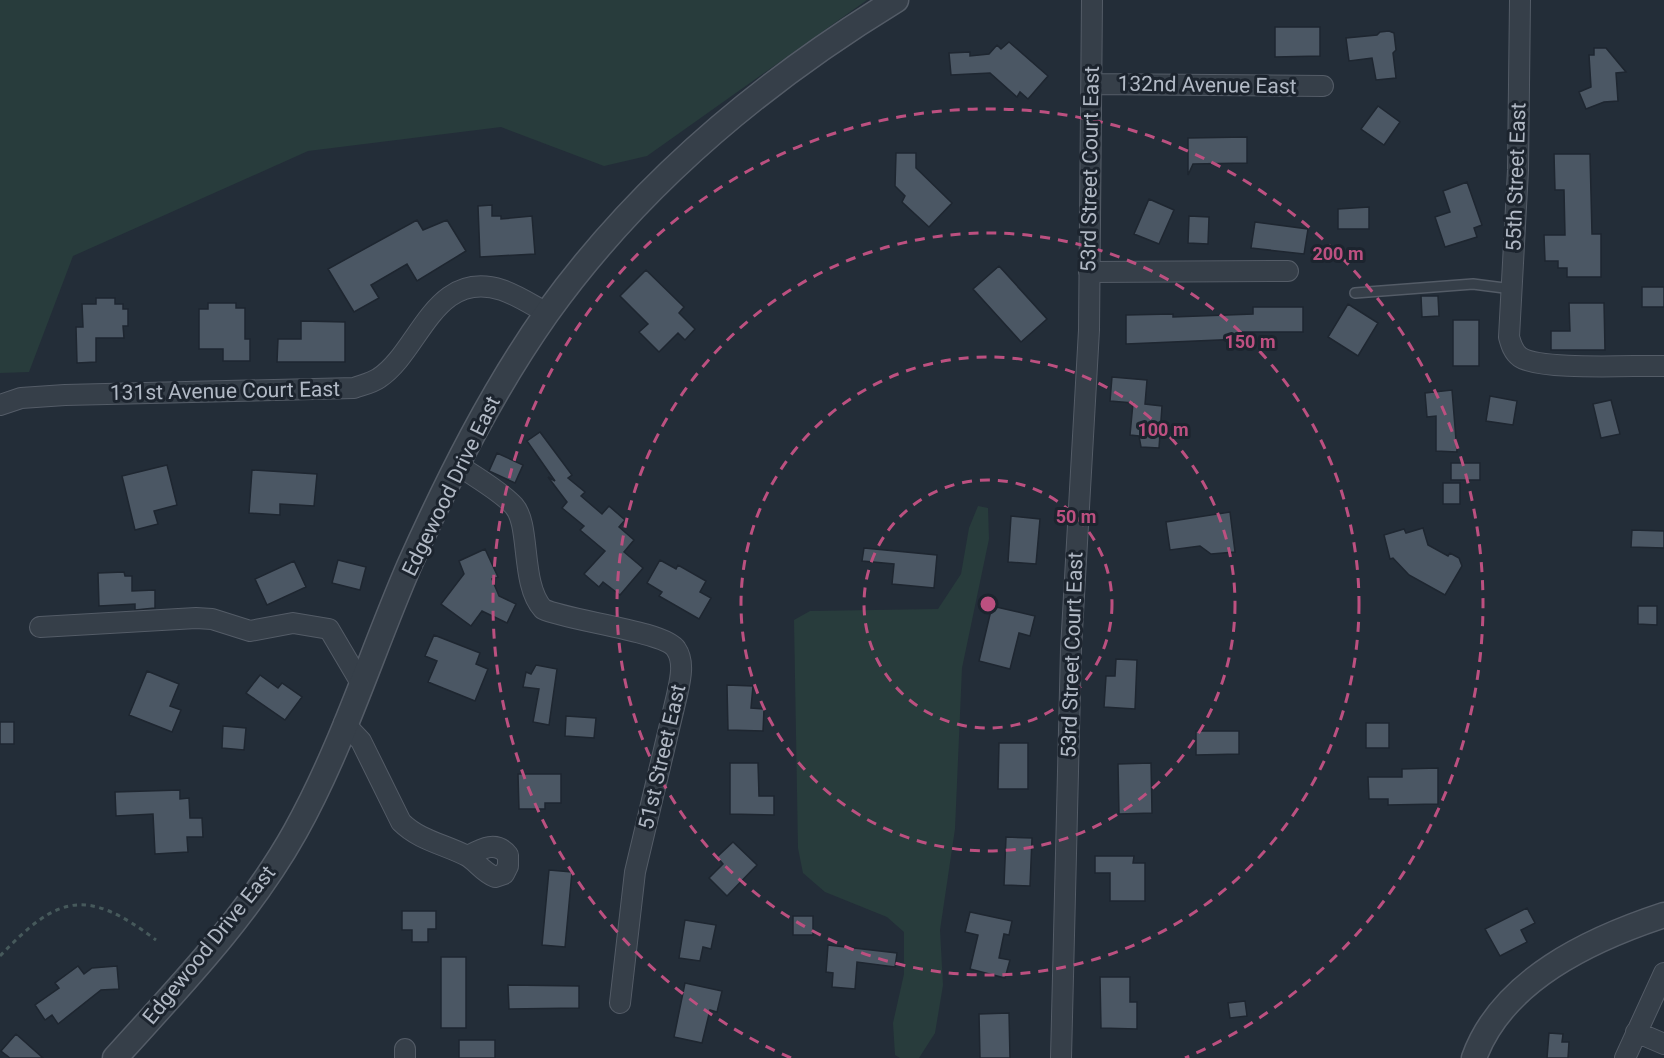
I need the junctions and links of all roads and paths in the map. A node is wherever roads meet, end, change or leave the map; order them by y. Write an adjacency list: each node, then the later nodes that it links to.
1 (896, 0): 10 (street, Edgewood Drive East)
2 (1092, 0): 4 (street, 53rd Street Court East)
3 (1520, 0): 8 (street, 55th Street East)
4 (1092, 84): 5 (street, 132nd Avenue East); 7 (street, 53rd Street Court East)
5 (1323, 86)
6 (1288, 271): 7 (street)
7 (1089, 272): 26 (street, 53rd Street Court East)
8 (1512, 289): 9 (lane); 11 (street, 55th Street East)
9 (1355, 293)
10 (547, 313): 12 (street, 131st Avenue Court East); 13 (street, Edgewood Drive East)
11 (1664, 366)
12 (0, 405)
13 (457, 464): 15 (street, Edgewood Drive East); 22 (street, 51st Street East)
14 (40, 627): 15 (street)
15 (362, 685): 16 (street, Edgewood Drive East)
16 (344, 723): 17 (street); 25 (street, Edgewood Drive East)
17 (468, 856)
18 (1664, 915): 27 (street)
19 (156, 940): 20 (path)
20 (0, 956)
21 (1664, 973): 23 (street)
22 (620, 1003)
23 (1636, 1032): 24 (street); 28 (street)
24 (1664, 1044)
25 (116, 1058)
26 (1061, 1058)
27 (1474, 1058)
28 (1625, 1058)

